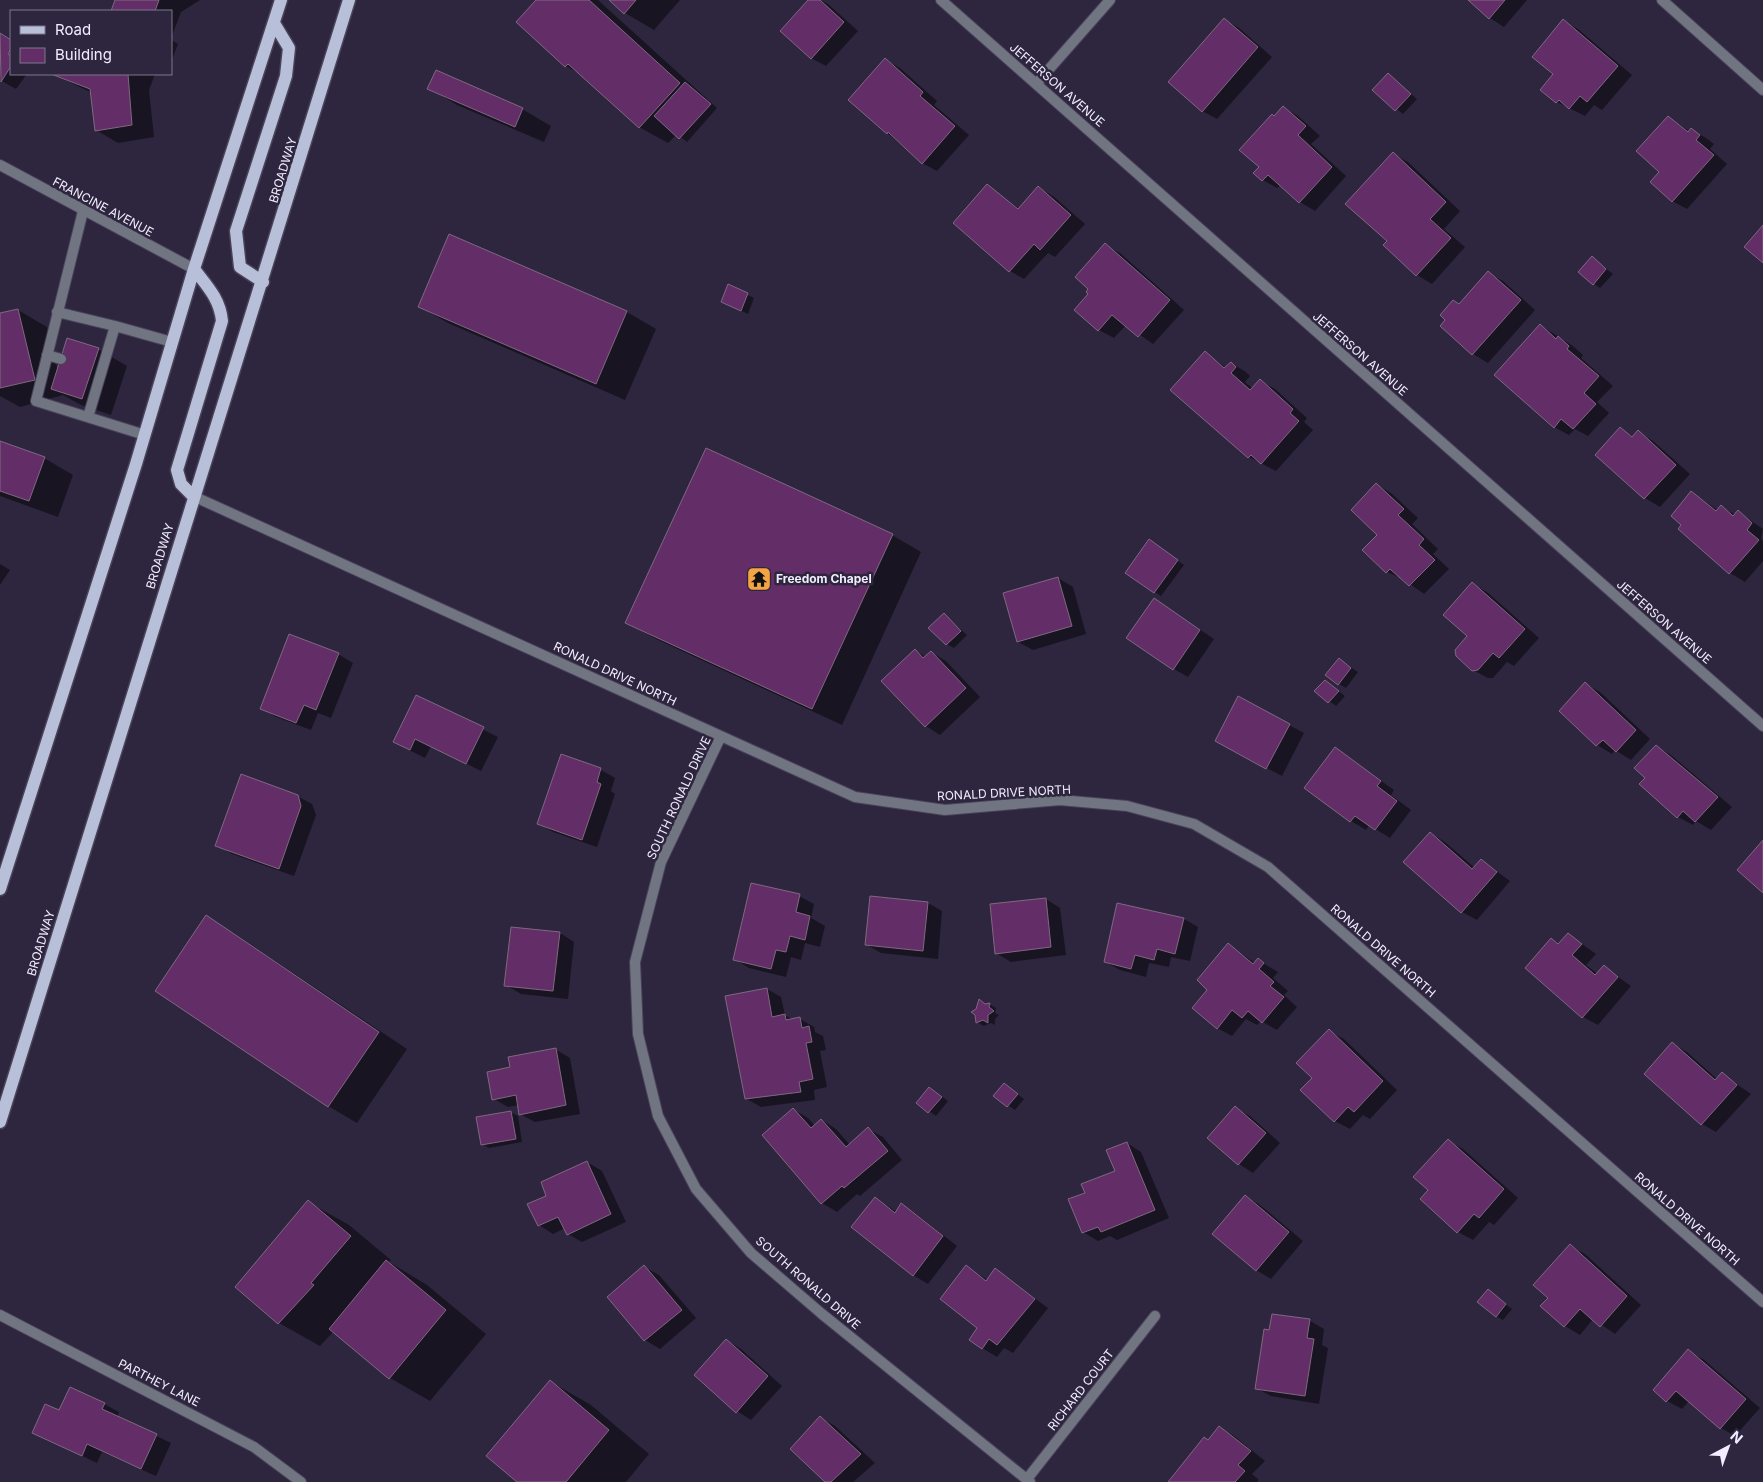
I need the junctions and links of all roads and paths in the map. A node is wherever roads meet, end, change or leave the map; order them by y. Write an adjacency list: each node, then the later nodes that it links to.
1 (281, 0): 6 (main road)
2 (349, 0): 12 (main road, BROADWAY)
3 (941, 0): 7 (street, JEFFERSON AVENUE)
4 (1110, 0): 7 (street)
5 (1662, 0): 8 (street)
6 (274, 23): 11 (main road); 12 (main road)
7 (1036, 84): 21 (street, JEFFERSON AVENUE)
8 (1763, 90)
9 (0, 165): 10 (street, FRANCINE AVENUE)
10 (83, 211): 11 (street, FRANCINE AVENUE); 13 (street)
11 (194, 270): 15 (main road); 20 (main road)
12 (263, 282): 20 (main road, BROADWAY)
13 (57, 312): 14 (street); 16 (street)
14 (115, 326): 15 (street); 18 (street)
15 (172, 342): 19 (main road)
16 (47, 355): 17 (street); 18 (street)
17 (61, 359)
18 (88, 417): 19 (street)
19 (145, 435): 23 (main road)
20 (193, 496): 22 (street, RONALD DRIVE NORTH); 24 (main road, BROADWAY)
21 (1763, 726)
22 (721, 736): 25 (street, RONALD DRIVE NORTH); 28 (street, SOUTH RONALD DRIVE)
23 (0, 889)
24 (0, 1122)
25 (1763, 1302)
26 (0, 1315): 29 (street, PARTHEY LANE)
27 (1155, 1316): 28 (street, RICHARD COURT)
28 (1029, 1481)
29 (301, 1482)

